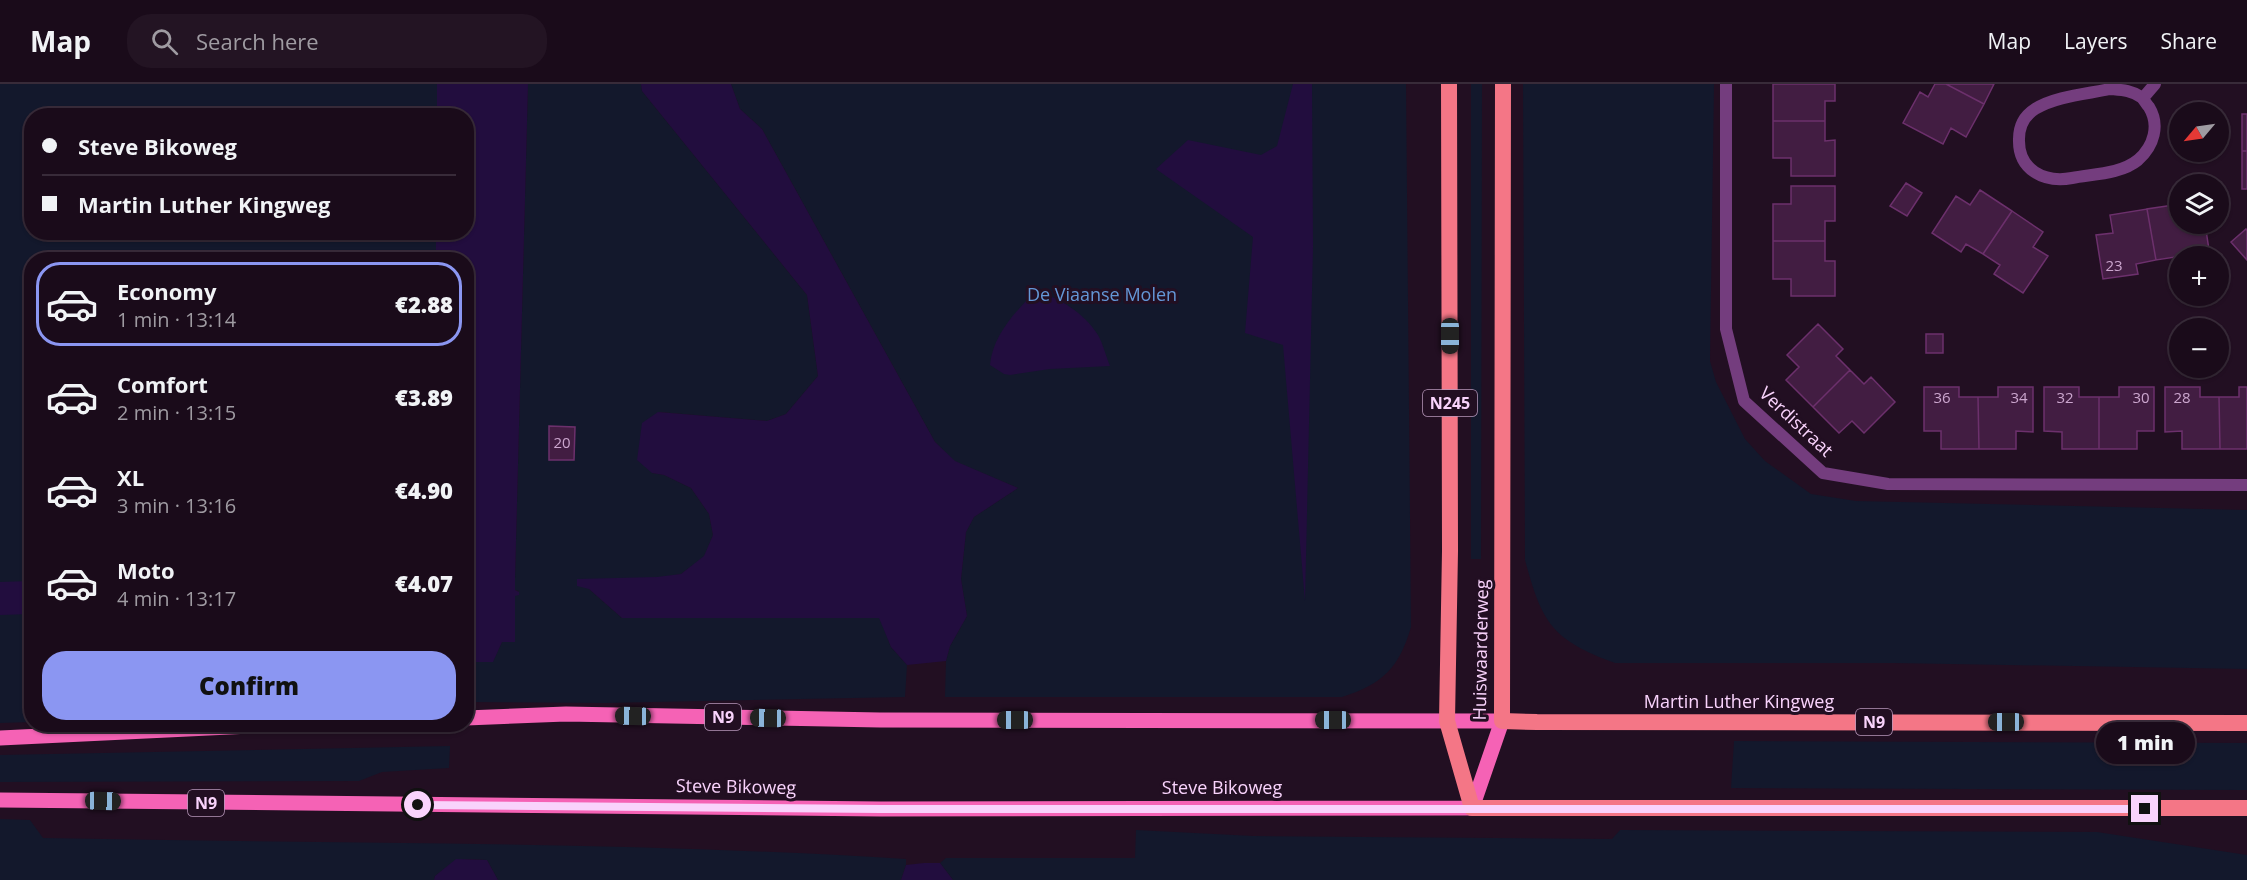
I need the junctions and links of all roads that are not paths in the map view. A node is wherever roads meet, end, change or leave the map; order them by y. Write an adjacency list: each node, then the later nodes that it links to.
1 (1449, 84): 8 (highway, Huiswaarderweg / N245)
2 (1503, 84): 9 (highway, Huiswaarderweg / N245)
3 (1726, 84): 6 (street, Verdistraat)
4 (2155, 84): 5 (street)
5 (2143, 98): 5 (street)
6 (2247, 485)
7 (474, 718): 8 (main road, N9)
8 (1447, 721): 9 (main road, Martin Luther Kingweg / N9); 14 (highway, Huiswaarderweg / N245)
9 (1502, 721): 10 (highway, Martin Luther Kingweg / N9); 14 (main road, Huiswaarderweg / N245)
10 (2247, 723)
11 (125, 732): 12 (main road)
12 (0, 738)
13 (0, 800): 14 (main road, Steve Bikoweg / N9)
14 (1472, 808): 15 (highway, N9)
15 (2247, 808)

